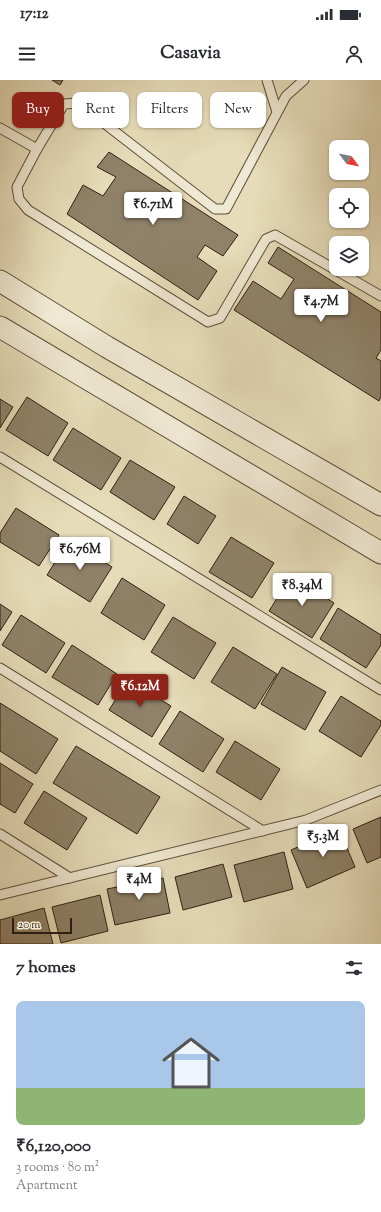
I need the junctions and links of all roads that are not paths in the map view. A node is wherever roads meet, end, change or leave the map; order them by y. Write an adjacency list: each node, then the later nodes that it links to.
1 (267, 80): 3 (lane)
2 (304, 80): 3 (lane)
3 (278, 112): 5 (lane)
4 (0, 128): 5 (lane)
5 (36, 148): 7 (lane)
6 (0, 281): 10 (street)
7 (381, 296)
8 (0, 327): 11 (street)
9 (0, 457): 13 (lane)
10 (381, 505)
11 (381, 553)
12 (0, 668): 15 (lane)
13 (381, 690)
14 (381, 790): 15 (lane)
15 (263, 831): 17 (lane)
16 (0, 834): 17 (lane)
17 (70, 878): 18 (lane)
18 (0, 895)

